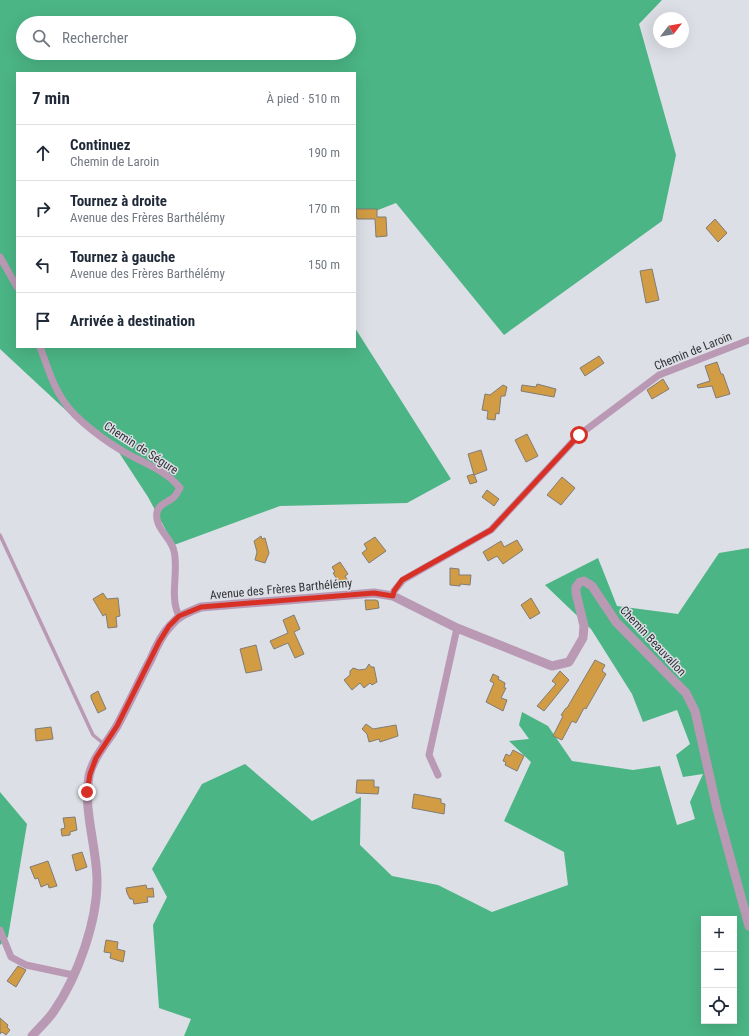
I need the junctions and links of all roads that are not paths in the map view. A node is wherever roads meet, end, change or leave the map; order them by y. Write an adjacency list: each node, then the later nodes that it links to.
1 (0, 257): 2 (street)
2 (16, 285)
3 (749, 340): 6 (street, Chemin de Laroin)
4 (40, 348): 7 (street, Chemin de Ségure)
5 (0, 535): 9 (lane)
6 (393, 596): 7 (street, Avenue des Frères Barthélémy); 8 (street, Chemin Beauvallon)
7 (179, 616): 9 (street, Avenue des Frères Barthélémy)
8 (457, 628): 10 (street); 11 (street, Chemin Beauvallon)
9 (104, 745): 13 (street, Avenue des Frères Barthélémy)
10 (438, 775)
11 (749, 926)
12 (0, 930): 13 (street)
13 (73, 976): 14 (street, Avenue des Frères Barthélémy)
14 (32, 1036)

